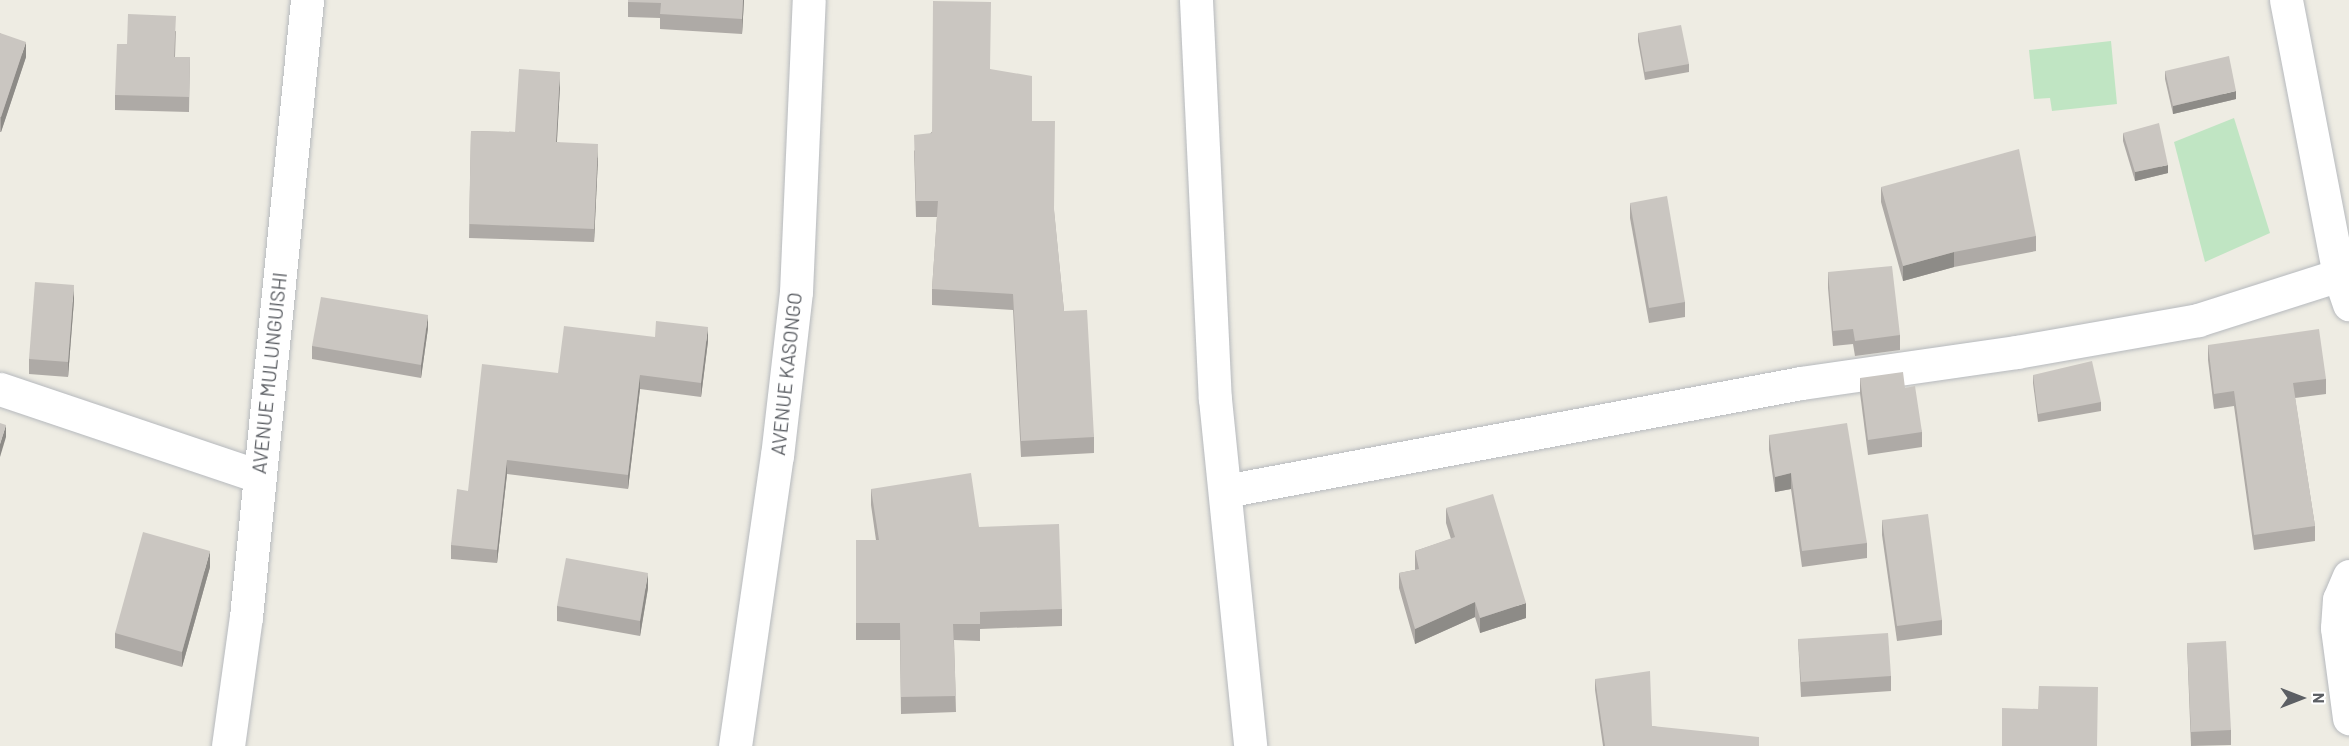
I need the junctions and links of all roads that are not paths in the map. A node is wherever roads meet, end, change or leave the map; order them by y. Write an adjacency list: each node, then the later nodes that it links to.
1 (307, 0): 7 (street, AVENUE MULUNGUISHI)
2 (809, 0): 12 (street, AVENUE KASONGO)
3 (1196, 0): 8 (street)
4 (2286, 0): 5 (street)
5 (2344, 289): 8 (street)
6 (0, 389): 7 (street)
7 (258, 476): 11 (street, AVENUE MULUNGUISHI)
8 (1225, 491): 13 (street)
9 (2349, 576): 10 (street)
10 (2349, 718)
11 (228, 746)
12 (735, 746)
13 (1250, 746)

